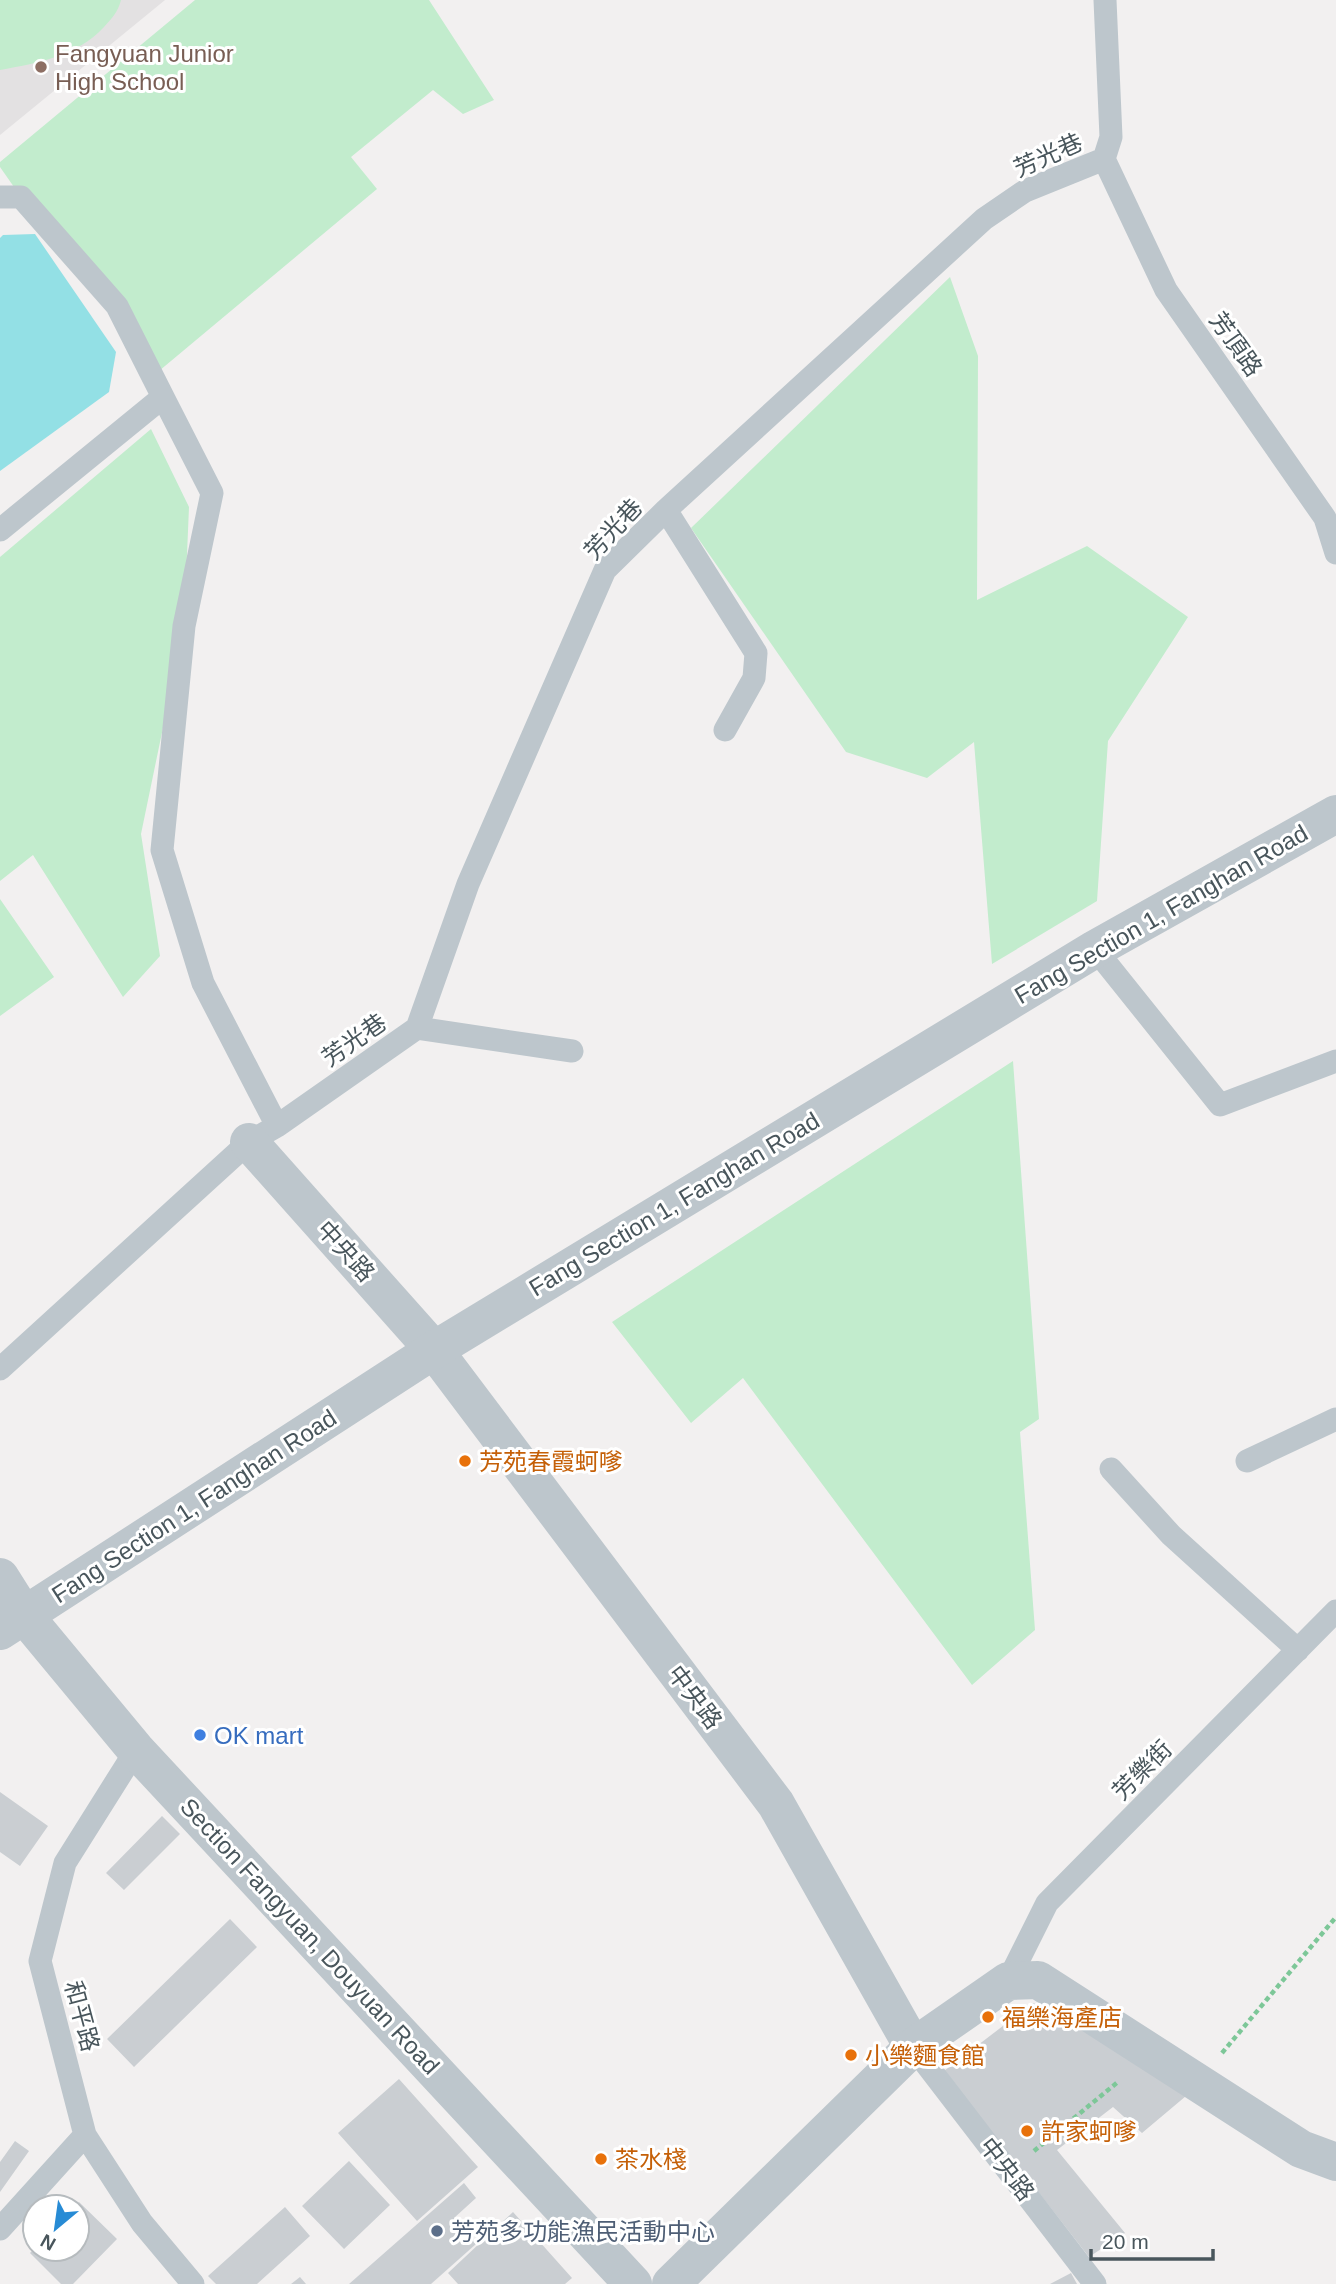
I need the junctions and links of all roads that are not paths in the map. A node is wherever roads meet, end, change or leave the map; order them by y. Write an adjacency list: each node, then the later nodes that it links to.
1 (1105, 0): 2 (lane)
2 (1104, 159): 5 (lane, 芳光巷); 7 (lane, 芳頂路)
3 (0, 197): 4 (lane)
4 (163, 397): 6 (lane); 14 (lane)
5 (666, 510): 8 (lane); 11 (lane, 芳光巷)
6 (0, 530)
7 (1336, 553)
8 (724, 730)
9 (1336, 814): 10 (street, Fang Section 1, Fanghan Road)
10 (1095, 949): 13 (lane); 15 (street, Fang Section 1, Fanghan Road)
11 (417, 1028): 12 (lane); 14 (lane, 芳光巷)
12 (572, 1051)
13 (1336, 1061)
14 (263, 1134): 15 (street, 中央路); 16 (lane, 芳光巷)
15 (434, 1350): 22 (street, Fang Section 1, Fanghan Road); 26 (street, 中央路)
16 (0, 1369)
17 (1336, 1419): 18 (lane)
18 (1247, 1461)
19 (1111, 1469): 23 (lane)
20 (0, 1577): 22 (street, Section Fangyuan, Douyuan Road)
21 (1336, 1611): 23 (lane, 芳樂街)
22 (12, 1623): 24 (street, Section Fangyuan, Douyuan Road)
23 (1298, 1650): 25 (lane, 芳樂街)
24 (136, 1750): 27 (lane, 和平路); 31 (street, Section Fangyuan, Douyuan Road)
25 (1008, 1982): 26 (street); 28 (street)
26 (913, 2047): 32 (street); 33 (lane, 中央路)
27 (85, 2135): 29 (lane); 30 (lane, 和平路)
28 (1336, 2162)
29 (0, 2229)
30 (193, 2284)
31 (633, 2284)
32 (671, 2284)
33 (1096, 2284)

